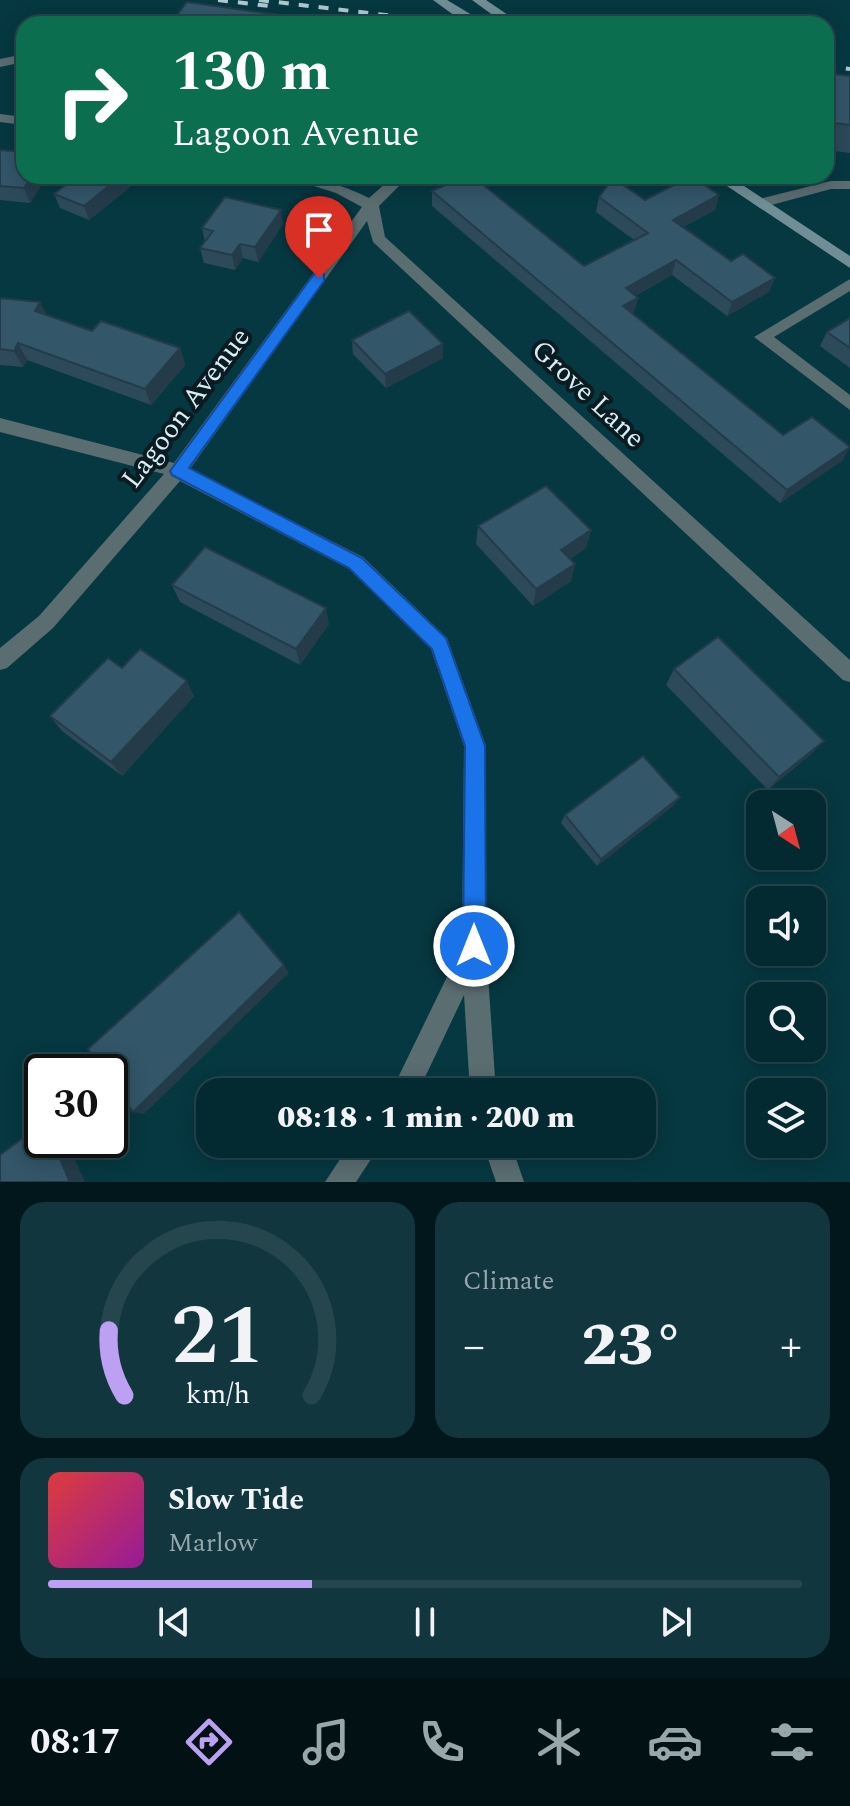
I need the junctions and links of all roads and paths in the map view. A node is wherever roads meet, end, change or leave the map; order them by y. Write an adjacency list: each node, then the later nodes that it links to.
1 (439, 0): 3 (main road)
2 (485, 1): 4 (main road)
3 (462, 16)
4 (502, 16)
5 (319, 184): 10 (street)
6 (393, 184): 10 (street, Lagoon Avenue)
7 (731, 184): 9 (main road)
8 (850, 185): 9 (street)
9 (760, 203): 11 (main road)
10 (371, 205): 15 (street, Lagoon Avenue); 17 (street, Grove Lane)
11 (850, 263)
12 (850, 284): 13 (street)
13 (850, 404)
14 (0, 425): 15 (street)
15 (178, 471): 16 (street, Lagoon Avenue); 18 (street)
16 (0, 661)
17 (850, 673)
18 (474, 946): 19 (street); 20 (street)
19 (411, 1078)
20 (482, 1078)
21 (357, 1158): 23 (street)
22 (502, 1158): 24 (street)
23 (339, 1182)
24 (510, 1182)

